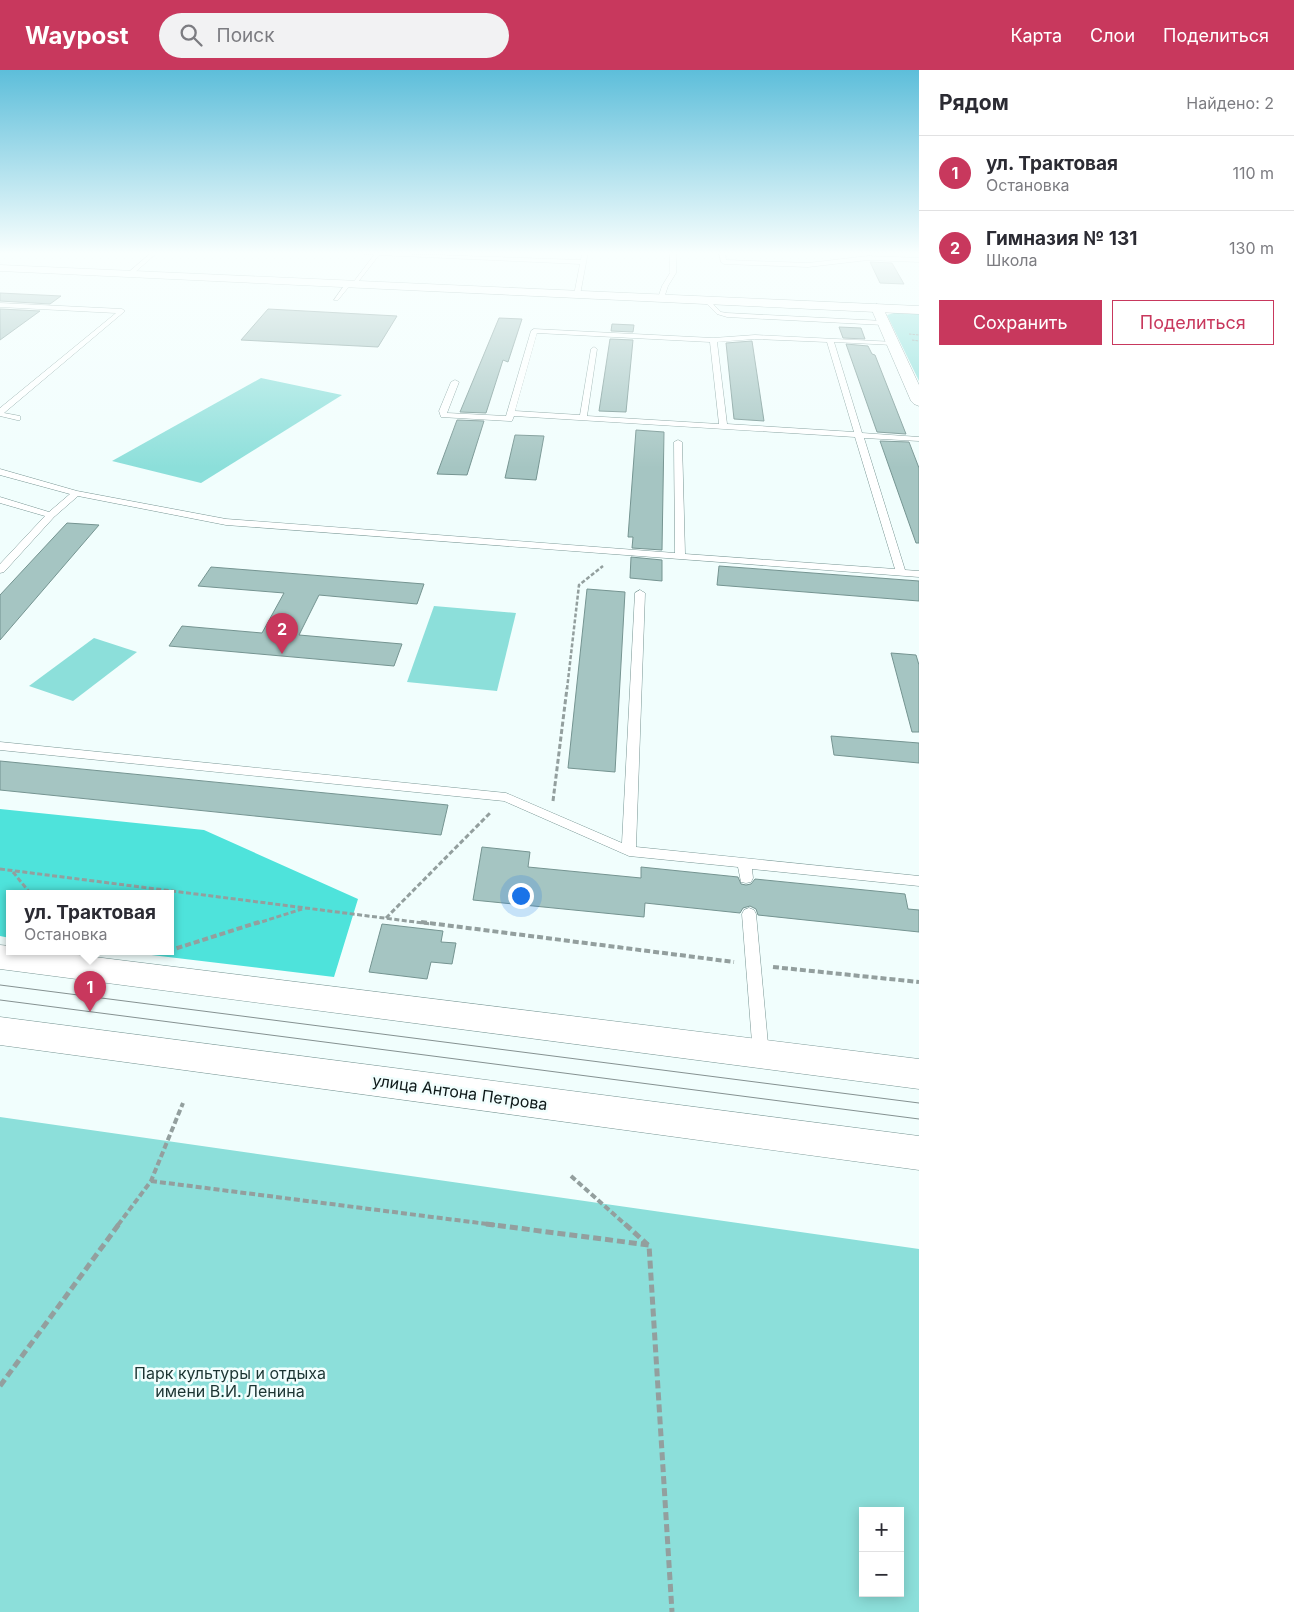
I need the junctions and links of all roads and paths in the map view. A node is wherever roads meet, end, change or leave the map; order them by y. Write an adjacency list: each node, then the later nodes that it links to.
1 (106, 324): 11 (lane)
2 (884, 324): 7 (street)
3 (906, 334): 4 (path)
4 (919, 335)
5 (713, 340): 6 (lane); 12 (lane); 15 (lane)
6 (830, 341): 7 (lane); 16 (lane)
7 (894, 344): 10 (street)
8 (594, 349): 14 (lane)
9 (454, 382): 12 (lane)
10 (919, 401)
11 (0, 413): 13 (lane)
12 (511, 413): 14 (lane)
13 (17, 418)
14 (583, 418): 15 (lane)
15 (723, 426): 16 (lane)
16 (860, 435): 17 (lane); 26 (lane)
17 (919, 439)
18 (678, 442): 24 (lane)
19 (0, 472): 20 (lane)
20 (76, 493): 22 (lane); 23 (lane)
21 (0, 500): 22 (lane)
22 (51, 515): 25 (lane)
23 (633, 552): 24 (lane); 31 (path)
24 (680, 556): 26 (lane)
25 (0, 570)
26 (901, 573): 27 (lane)
27 (919, 574)
28 (640, 593): 32 (lane)
29 (0, 746): 30 (lane)
30 (506, 798): 31 (lane); 43 (path)
31 (551, 817): 32 (lane)
32 (630, 851): 33 (lane)
33 (744, 863): 36 (lane); 37 (lane)
34 (0, 869): 35 (path)
35 (13, 871): 38 (path); 39 (path)
36 (746, 878)
37 (919, 880)
38 (28, 890)
39 (163, 890)
40 (174, 891): 41 (path)
41 (305, 908): 43 (path); 44 (path)
42 (749, 914): 46 (lane)
43 (386, 918): 46 (path)
44 (174, 951)
45 (0, 957): 49 (street)
46 (753, 964): 47 (path); 49 (lane)
47 (919, 982)
48 (0, 1031): 52 (street, улица Антона Петрова)
49 (761, 1055): 50 (street)
50 (919, 1074)
51 (183, 1102): 54 (path)
52 (919, 1153)
53 (571, 1176): 55 (path)
54 (151, 1181): 55 (path); 56 (path)
55 (648, 1245): 57 (path)
56 (0, 1386)
57 (672, 1612)

